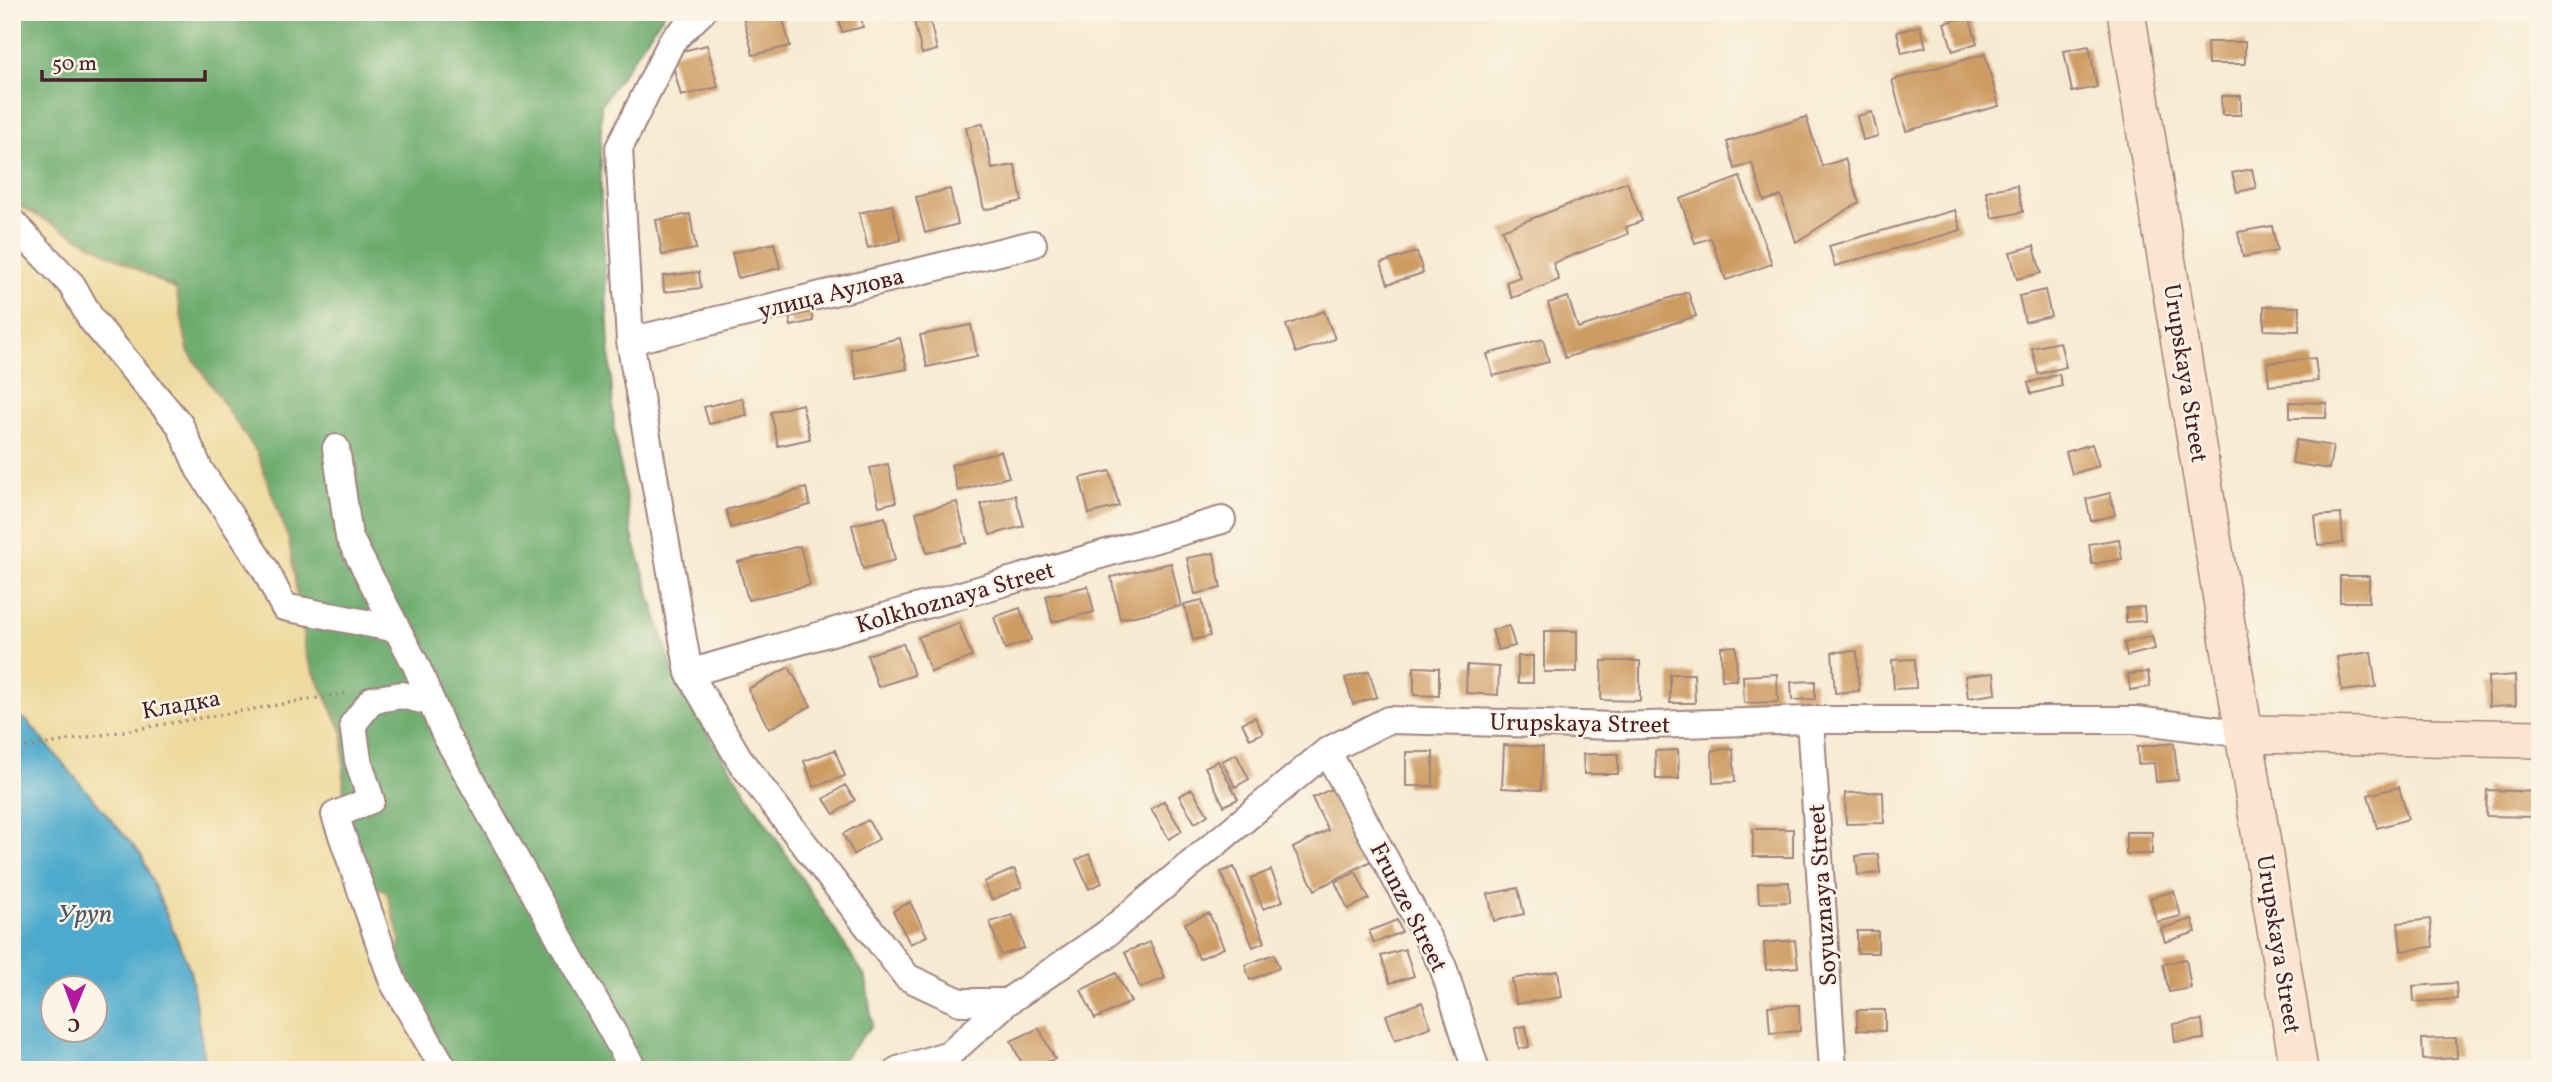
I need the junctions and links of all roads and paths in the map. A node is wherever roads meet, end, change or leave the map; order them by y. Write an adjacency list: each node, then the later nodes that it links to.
1 (702, 12): 5 (street)
2 (2126, 12): 13 (street, Urupskaya Street)
3 (12, 222): 8 (street)
4 (1033, 244): 5 (street, улица Аулова)
5 (629, 341): 9 (street)
6 (336, 448): 8 (street)
7 (1222, 520): 9 (street, Kolkhoznaya Street)
8 (397, 629): 11 (street)
9 (689, 673): 17 (street)
10 (356, 692): 15 (path, Кладка)
11 (431, 702): 18 (street); 19 (street)
12 (1810, 720): 13 (street, Urupskaya Street); 16 (street, Urupskaya Street); 22 (street, Soyuznaya Street)
13 (2246, 734): 14 (street, Urupskaya Street); 23 (street, Urupskaya Street)
14 (2540, 739)
15 (12, 750)
16 (1327, 751): 17 (street, Urupskaya Street); 21 (street, Frunze Street)
17 (1007, 1002): 20 (street, Urupskaya Street)
18 (445, 1070)
19 (634, 1070)
20 (898, 1070)
21 (1476, 1070)
22 (1833, 1070)
23 (2298, 1070)

